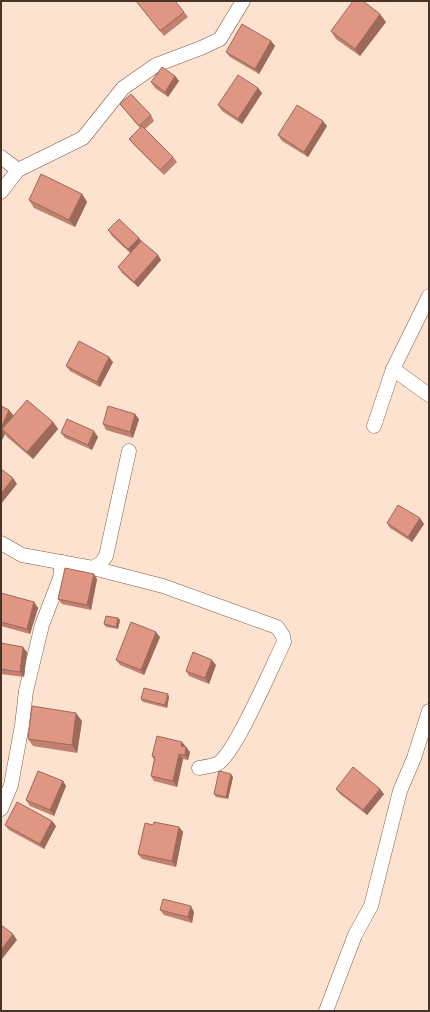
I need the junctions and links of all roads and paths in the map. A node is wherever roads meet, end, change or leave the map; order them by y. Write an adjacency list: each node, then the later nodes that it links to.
1 (243, 1): 3 (street)
2 (1, 158): 3 (street)
3 (18, 170): 4 (street)
4 (1, 192)
5 (429, 296): 6 (street)
6 (393, 369): 7 (street); 8 (street)
7 (429, 396)
8 (374, 426)
9 (129, 451): 12 (street)
10 (1, 543): 11 (street)
11 (62, 562): 12 (street); 15 (street)
12 (93, 568): 14 (street)
13 (429, 710): 16 (street)
14 (199, 768)
15 (1, 809)
16 (326, 1011)

